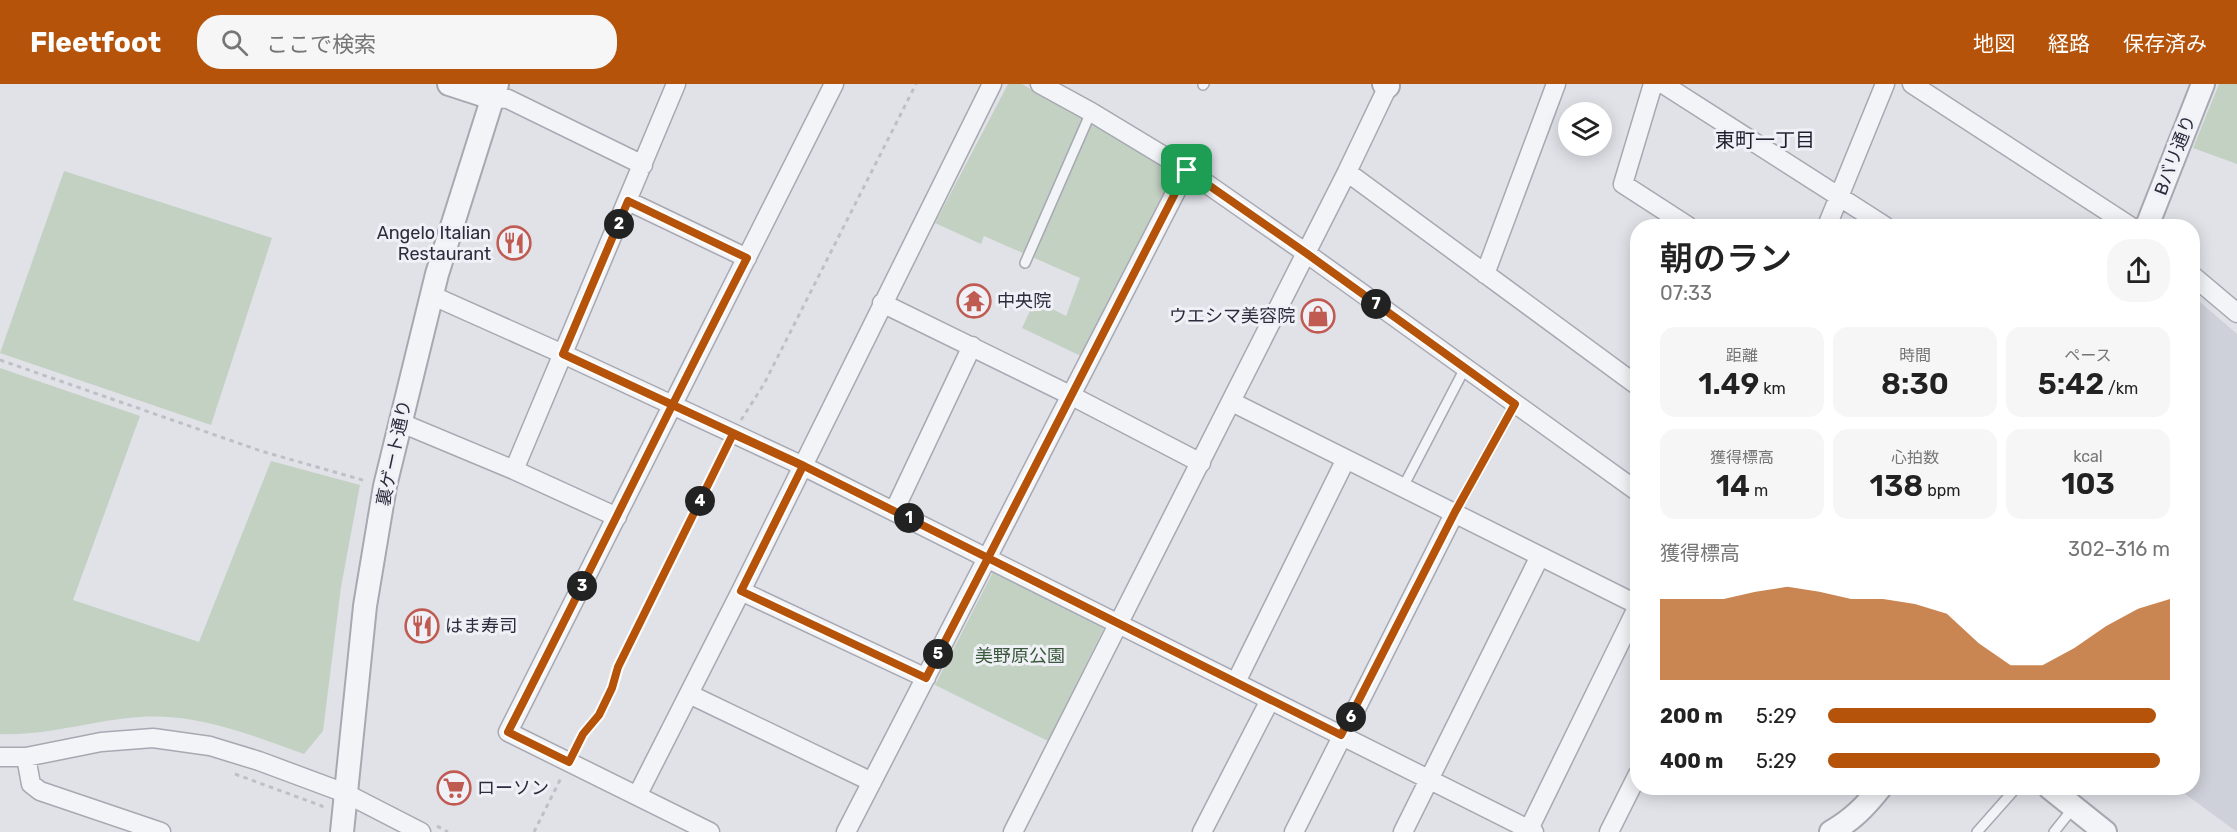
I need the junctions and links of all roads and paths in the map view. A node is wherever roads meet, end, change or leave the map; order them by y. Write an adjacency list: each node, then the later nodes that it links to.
1 (449, 84): 14 (street)
2 (676, 84): 16 (street)
3 (834, 84): 27 (street)
4 (916, 84): 44 (path)
5 (992, 84): 32 (street)
6 (1040, 84): 15 (street)
7 (1556, 84): 29 (street)
8 (1653, 84): 21 (street)
9 (1663, 84): 19 (street)
10 (1912, 84): 24 (street)
11 (2203, 84): 25 (street, Bバリ通り)
12 (1387, 85): 18 (street)
13 (1883, 85): 19 (street)
14 (494, 91): 16 (street); 31 (street, 裏ゲート通り)
15 (1091, 112): 17 (street); 28 (lane)
16 (643, 165): 20 (street)
17 (1187, 170): 26 (street); 39 (street)
18 (1347, 172): 26 (street); 29 (street)
19 (1839, 196): 22 (street); 23 (street)
20 (628, 201): 27 (street); 35 (street)
21 (1677, 219)
22 (1830, 219)
23 (1874, 219)
24 (2119, 219)
25 (2150, 219)
26 (1306, 253): 37 (street); 40 (street)
27 (747, 258): 42 (street)
28 (1025, 263)
29 (1485, 274): 38 (street)
30 (2200, 282): 33 (street)
31 (431, 295): 35 (street); 43 (street, 裏ゲート通り)
32 (882, 303): 34 (street); 47 (street)
33 (2237, 313)
34 (972, 346): 39 (street); 52 (street)
35 (563, 354): 42 (street); 48 (street)
36 (0, 360): 49 (path)
37 (1465, 368): 41 (street); 51 (lane)
38 (1630, 380)
39 (1072, 396): 46 (street); 56 (street)
40 (1232, 402): 45 (street); 46 (street)
41 (1515, 404): 50 (street); 53 (lane)
42 (671, 405): 44 (street); 54 (street)
43 (399, 422): 48 (street); 49 (street, 裏ゲート通り)
44 (733, 434): 47 (street); 68 (path)
45 (1346, 459): 51 (street); 62 (street)
46 (1201, 463): 60 (street)
47 (803, 466): 52 (street); 57 (street)
48 (514, 470): 54 (street)
49 (385, 486): 73 (street, 裏ゲート通り)
50 (1630, 486)
51 (1403, 487): 53 (street)
52 (894, 511): 56 (street)
53 (1455, 512): 55 (street); 65 (street)
54 (617, 517): 68 (street)
55 (1540, 555): 58 (street); 70 (street)
56 (988, 558): 60 (street); 61 (street)
57 (741, 591): 61 (street); 63 (street)
58 (1630, 601)
59 (1630, 622): 82 (street)
60 (1118, 623): 62 (street); 89 (street)
61 (926, 678): 71 (street)
62 (1236, 682): 64 (street)
63 (689, 694): 71 (street); 77 (street)
64 (1270, 699): 65 (street); 90 (street)
65 (1341, 735): 70 (street); 91 (street)
66 (0, 757): 67 (street)
67 (26, 757): 73 (street); 83 (street)
68 (569, 762): 77 (street); 86 (path)
69 (233, 773): 79 (path)
70 (1428, 779): 80 (street); 92 (street)
71 (872, 782): 88 (street)
72 (1630, 790): 93 (street)
73 (345, 793): 84 (street, 裏ゲート通り); 85 (street)
74 (1875, 795): 81 (street)
75 (2010, 795): 94 (lane)
76 (2059, 795): 78 (street)
77 (637, 796): 87 (street)
78 (2074, 807): 95 (lane); 96 (street)
79 (326, 814)
80 (1509, 826): 82 (street)
81 (1846, 828)
82 (1531, 831)
83 (160, 832)
84 (342, 832)
85 (421, 832)
86 (534, 832)
87 (710, 832)
88 (846, 832)
89 (1013, 832)
90 (1202, 832)
91 (1294, 832)
92 (1403, 832)
93 (1609, 832)
94 (1977, 832)
95 (2054, 832)
96 (2105, 832)

